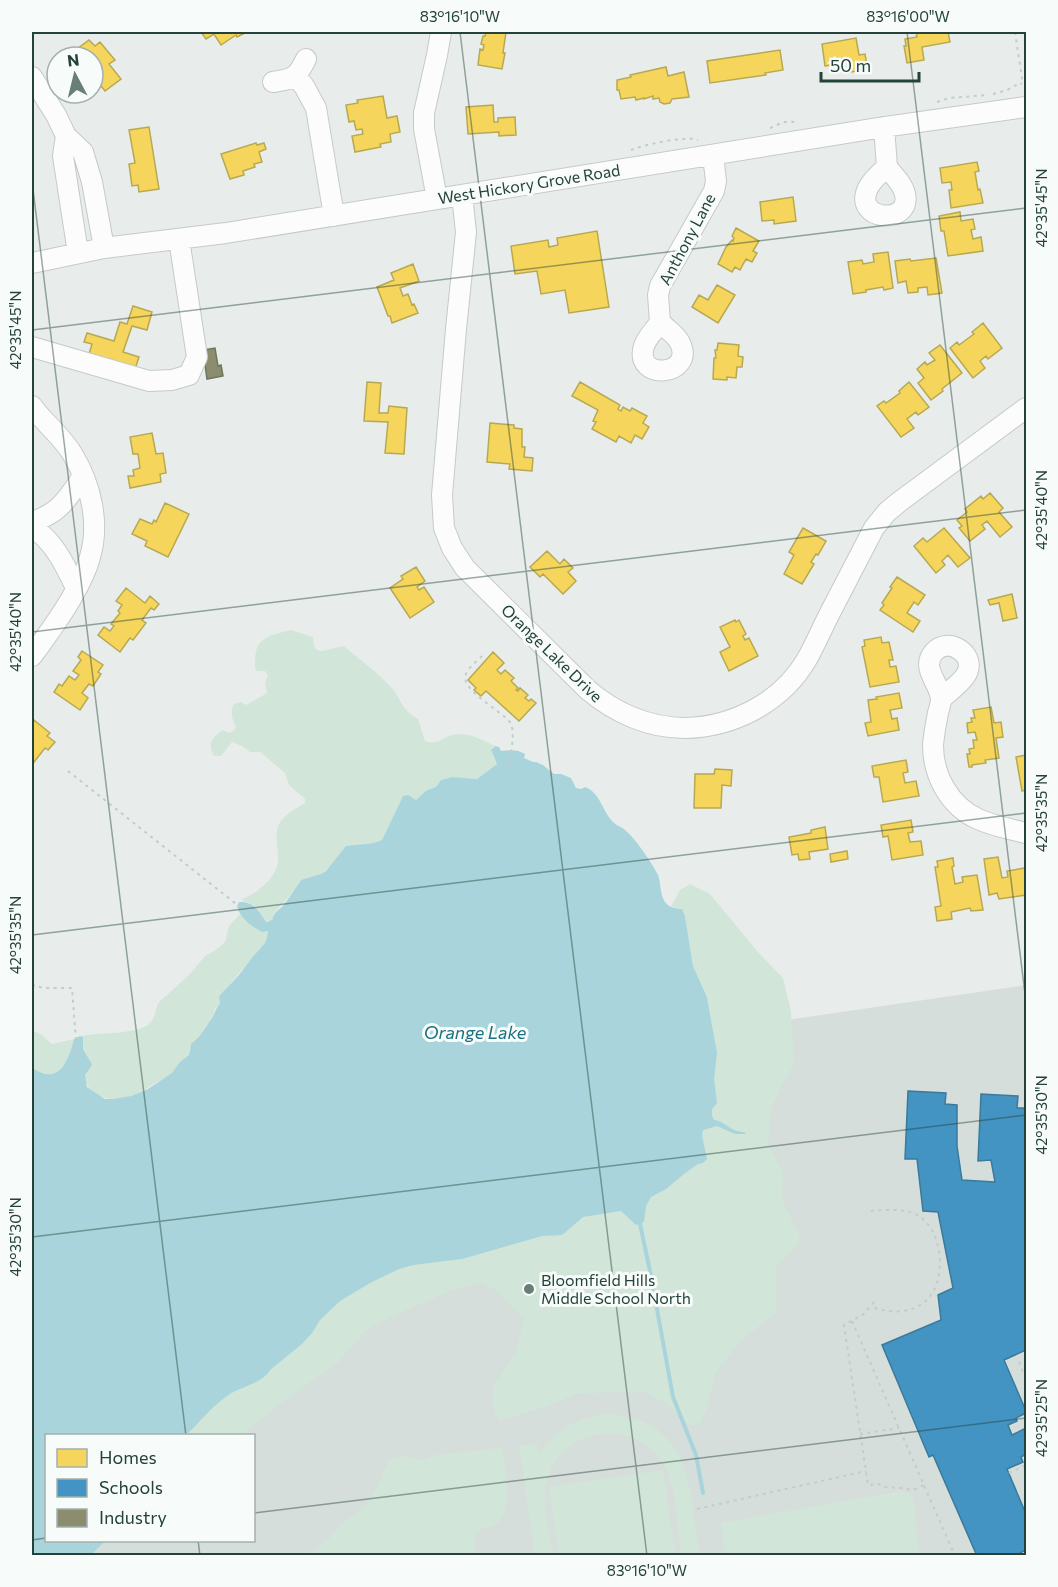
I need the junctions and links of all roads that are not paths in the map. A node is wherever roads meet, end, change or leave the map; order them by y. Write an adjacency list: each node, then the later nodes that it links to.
1 (441, 32): 12 (street)
2 (306, 60): 3 (street)
3 (295, 76): 5 (street); 13 (street)
4 (32, 77): 8 (street)
5 (273, 82)
6 (1026, 107): 7 (street, West Hickory Grove Road)
7 (884, 127): 9 (street, West Hickory Grove Road); 10 (street)
8 (66, 136): 15 (street); 16 (street)
9 (712, 155): 11 (street, West Hickory Grove Road); 18 (street, Anthony Lane)
10 (886, 167)
11 (462, 195): 12 (street, West Hickory Grove Road); 21 (street, Orange Lake Drive)
12 (437, 199): 13 (street, West Hickory Grove Road)
13 (334, 216): 14 (street, West Hickory Grove Road)
14 (179, 239): 15 (street, West Hickory Grove Road); 19 (street)
15 (104, 248): 16 (street, West Hickory Grove Road)
16 (78, 254): 17 (street, West Hickory Grove Road)
17 (32, 263)
18 (660, 322)
19 (32, 347)
20 (32, 406): 22 (street)
21 (1026, 408)
22 (83, 476): 23 (street); 25 (street)
23 (32, 522)
24 (32, 527): 25 (street)
25 (76, 588): 26 (street)
26 (32, 656)
27 (941, 699): 28 (street)
28 (1026, 833)

